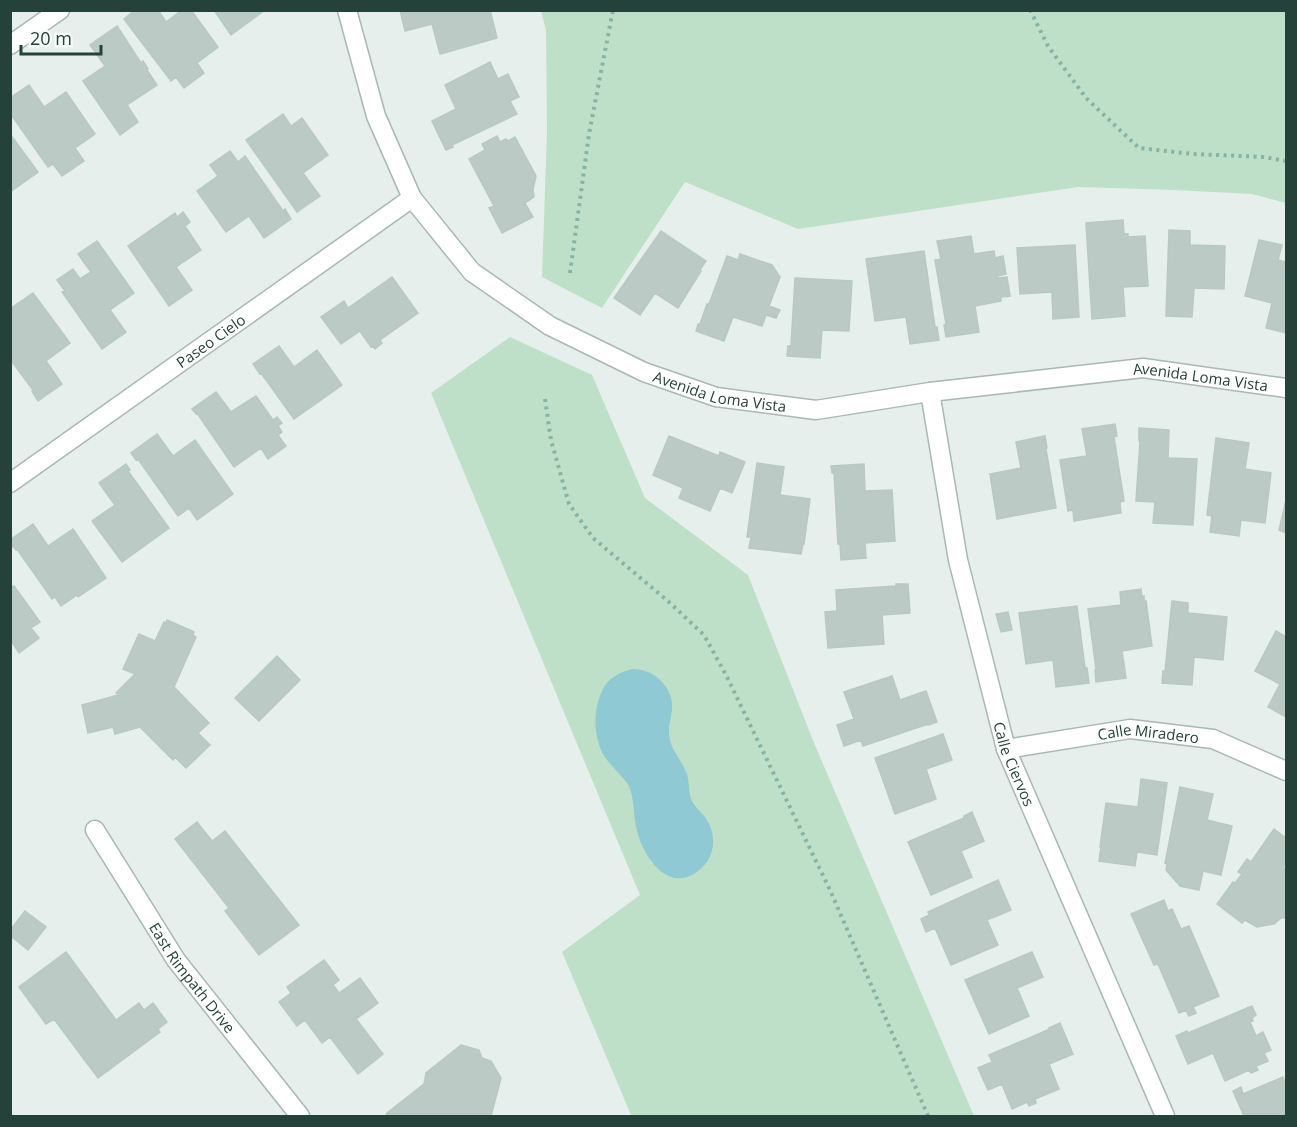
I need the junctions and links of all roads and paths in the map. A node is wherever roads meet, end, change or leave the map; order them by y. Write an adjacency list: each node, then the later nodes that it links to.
1 (60, 10): 5 (street)
2 (347, 10): 7 (street, Avenida Loma Vista)
3 (613, 10): 8 (path)
4 (1030, 10): 6 (path)
5 (10, 45)
6 (1287, 161)
7 (412, 198): 10 (street, Avenida Loma Vista); 12 (street, Paseo Cielo)
8 (570, 273)
9 (1287, 388): 10 (street, Avenida Loma Vista)
10 (930, 392): 13 (street, Calle Ciervos)
11 (545, 399): 17 (path)
12 (10, 483)
13 (1006, 749): 14 (street, Calle Miradero); 18 (street, Calle Ciervos)
14 (1287, 771)
15 (95, 830): 16 (street, East Rimpath Drive)
16 (300, 1116)
17 (928, 1116)
18 (1165, 1116)

